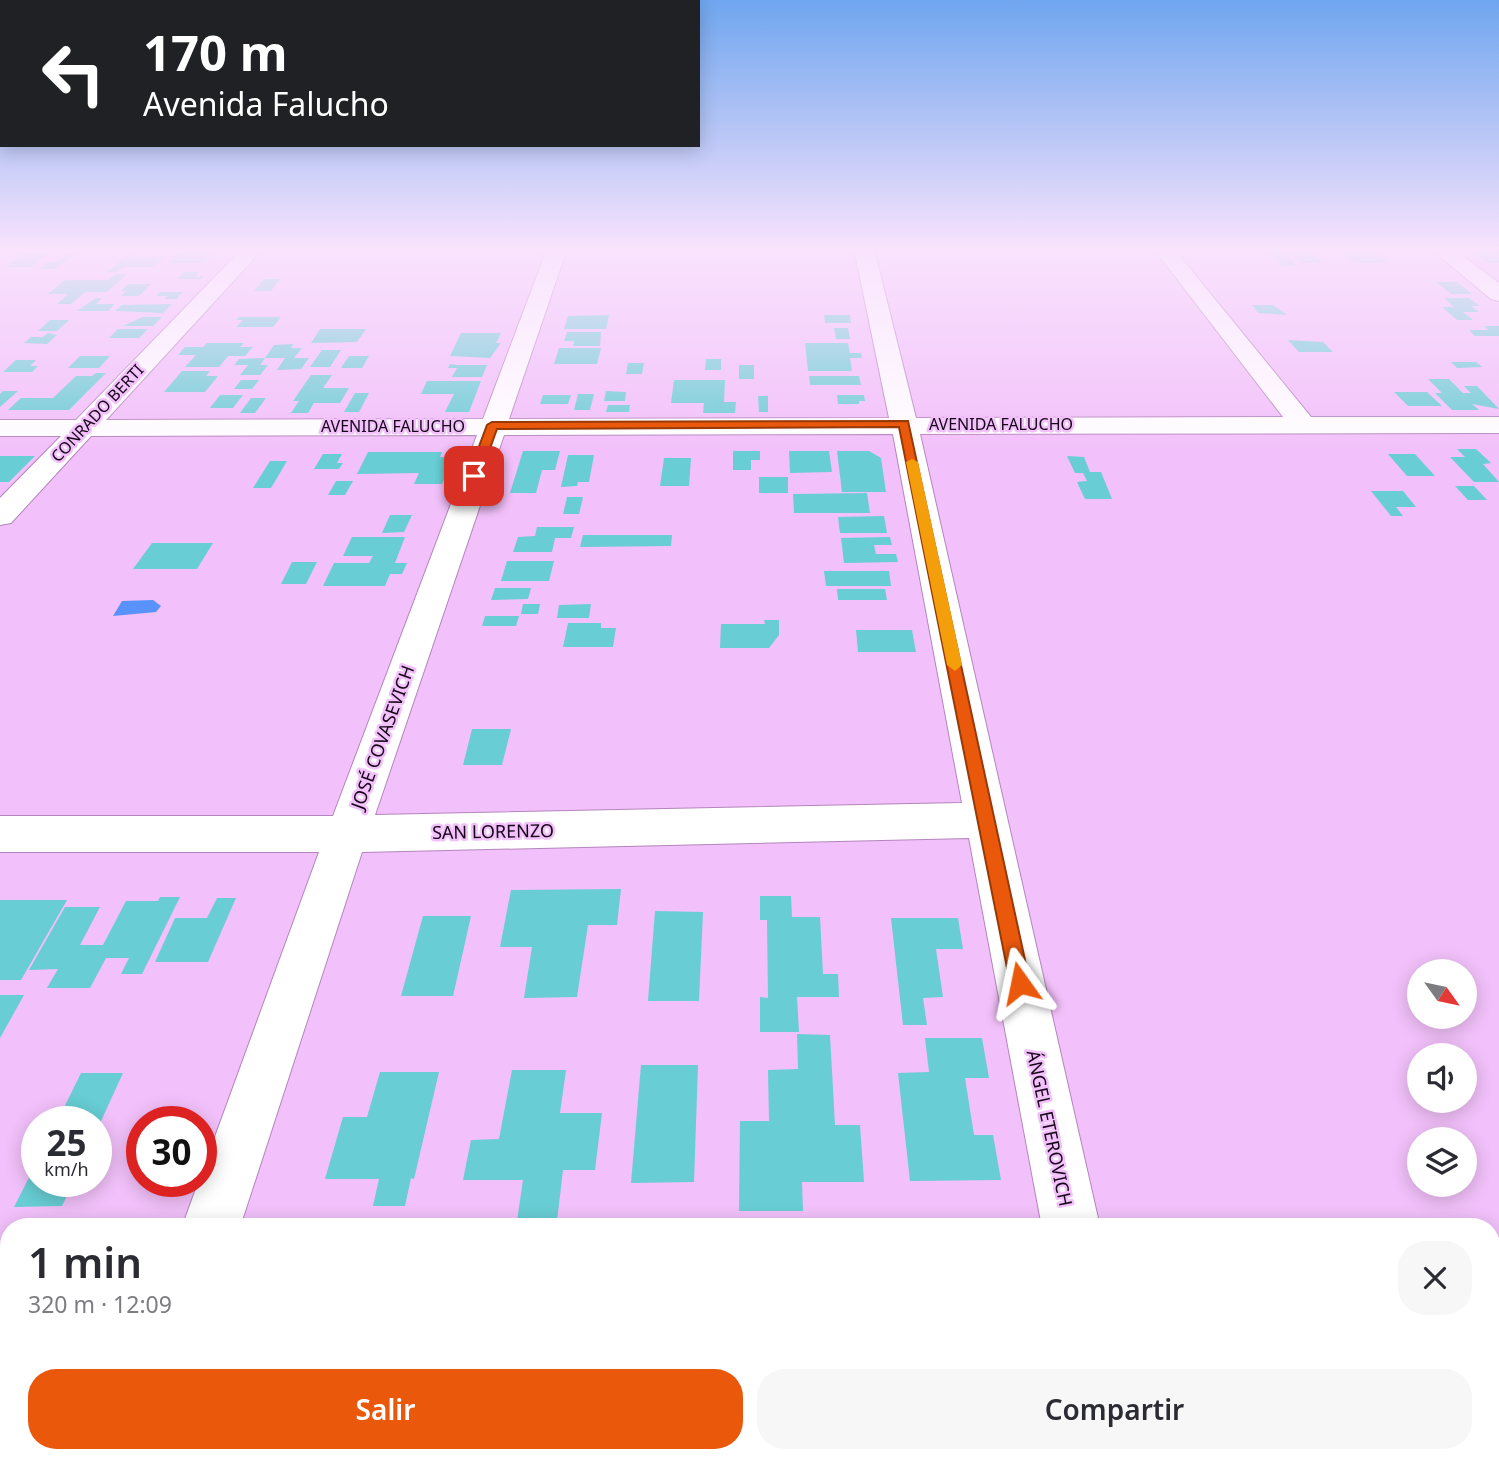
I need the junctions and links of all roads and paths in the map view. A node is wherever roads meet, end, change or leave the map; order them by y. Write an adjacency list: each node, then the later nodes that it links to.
1 (188, 317): 9 (street, CONRADO BERTI)
2 (531, 317): 7 (street, JOSÉ COVASEVICH)
3 (880, 317): 5 (street, ÁNGEL ETEROVICH)
4 (1218, 317): 6 (street)
5 (904, 424): 6 (street, AVENIDA FALUCHO); 7 (street, AVENIDA FALUCHO); 12 (street, ÁNGEL ETEROVICH)
6 (1302, 424): 8 (street, AVENIDA FALUCHO)
7 (492, 425): 9 (street, AVENIDA FALUCHO); 14 (street, JOSÉ COVASEVICH)
8 (1499, 425)
9 (84, 427): 10 (street, AVENIDA FALUCHO); 11 (street, CONRADO BERTI)
10 (0, 428)
11 (0, 516)
12 (987, 820): 14 (street, SAN LORENZO); 16 (street, ÁNGEL ETEROVICH)
13 (0, 834): 14 (street, SAN LORENZO)
14 (347, 834): 15 (street, JOSÉ COVASEVICH)
15 (214, 1218)
16 (1069, 1218)

